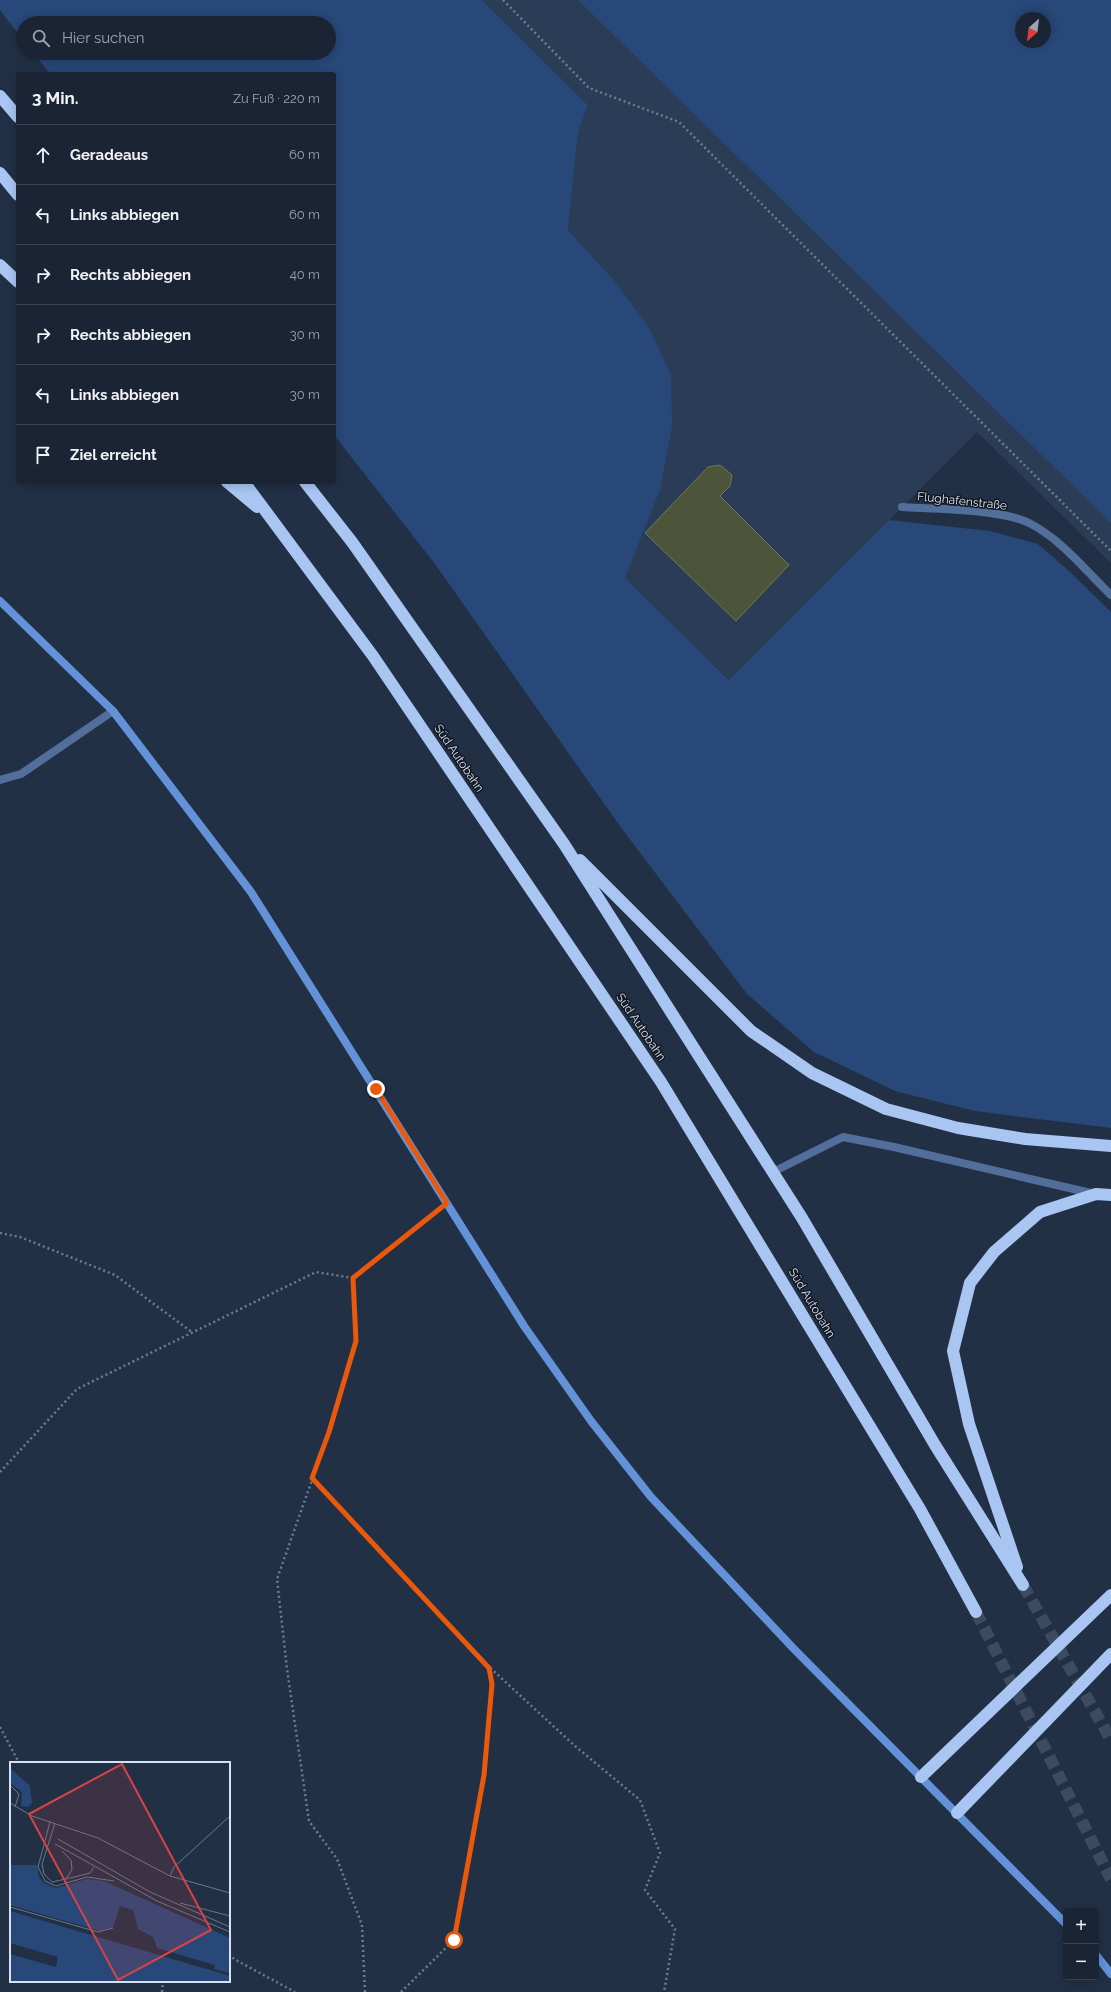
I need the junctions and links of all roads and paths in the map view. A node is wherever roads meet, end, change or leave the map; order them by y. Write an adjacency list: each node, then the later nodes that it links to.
1 (503, 0): 13 (path)
2 (0, 96): 3 (highway)
3 (16, 115)
4 (0, 173): 5 (highway)
5 (16, 193)
6 (0, 265): 7 (highway)
7 (16, 280)
8 (229, 484): 12 (highway)
9 (246, 484): 12 (highway, Süd Autobahn)
10 (307, 484): 18 (highway)
11 (902, 507): 14 (street, Flughafenstraße)
12 (274, 522): 30 (highway, Süd Autobahn)
13 (1111, 551)
14 (1111, 595)
15 (0, 601): 16 (main road)
16 (113, 710): 17 (street); 23 (main road)
17 (0, 780)
18 (564, 844): 19 (highway); 20 (highway)
19 (1111, 1146)
20 (773, 1172): 21 (street); 21 (highway)
21 (1096, 1194): 22 (highway)
22 (1111, 1195)
23 (447, 1203): 25 (path); 35 (main road)
24 (0, 1234): 26 (path)
25 (353, 1278): 26 (path); 28 (path)
26 (193, 1332): 27 (path)
27 (0, 1472)
28 (312, 1478): 32 (path); 44 (path)
29 (1111, 1595): 35 (highway)
30 (976, 1612)
31 (1111, 1654): 36 (highway)
32 (489, 1668): 45 (path); 46 (path)
33 (0, 1727): 34 (path)
34 (21, 1762)
35 (922, 1778): 36 (main road)
36 (957, 1813): 37 (main road)
37 (1063, 1921)
38 (230, 1955): 43 (path)
39 (1099, 1959): 40 (main road)
40 (1111, 1974)
41 (163, 1982): 42 (path)
42 (162, 1992)
43 (294, 1992)
44 (365, 1992)
45 (401, 1992)
46 (664, 1992)

